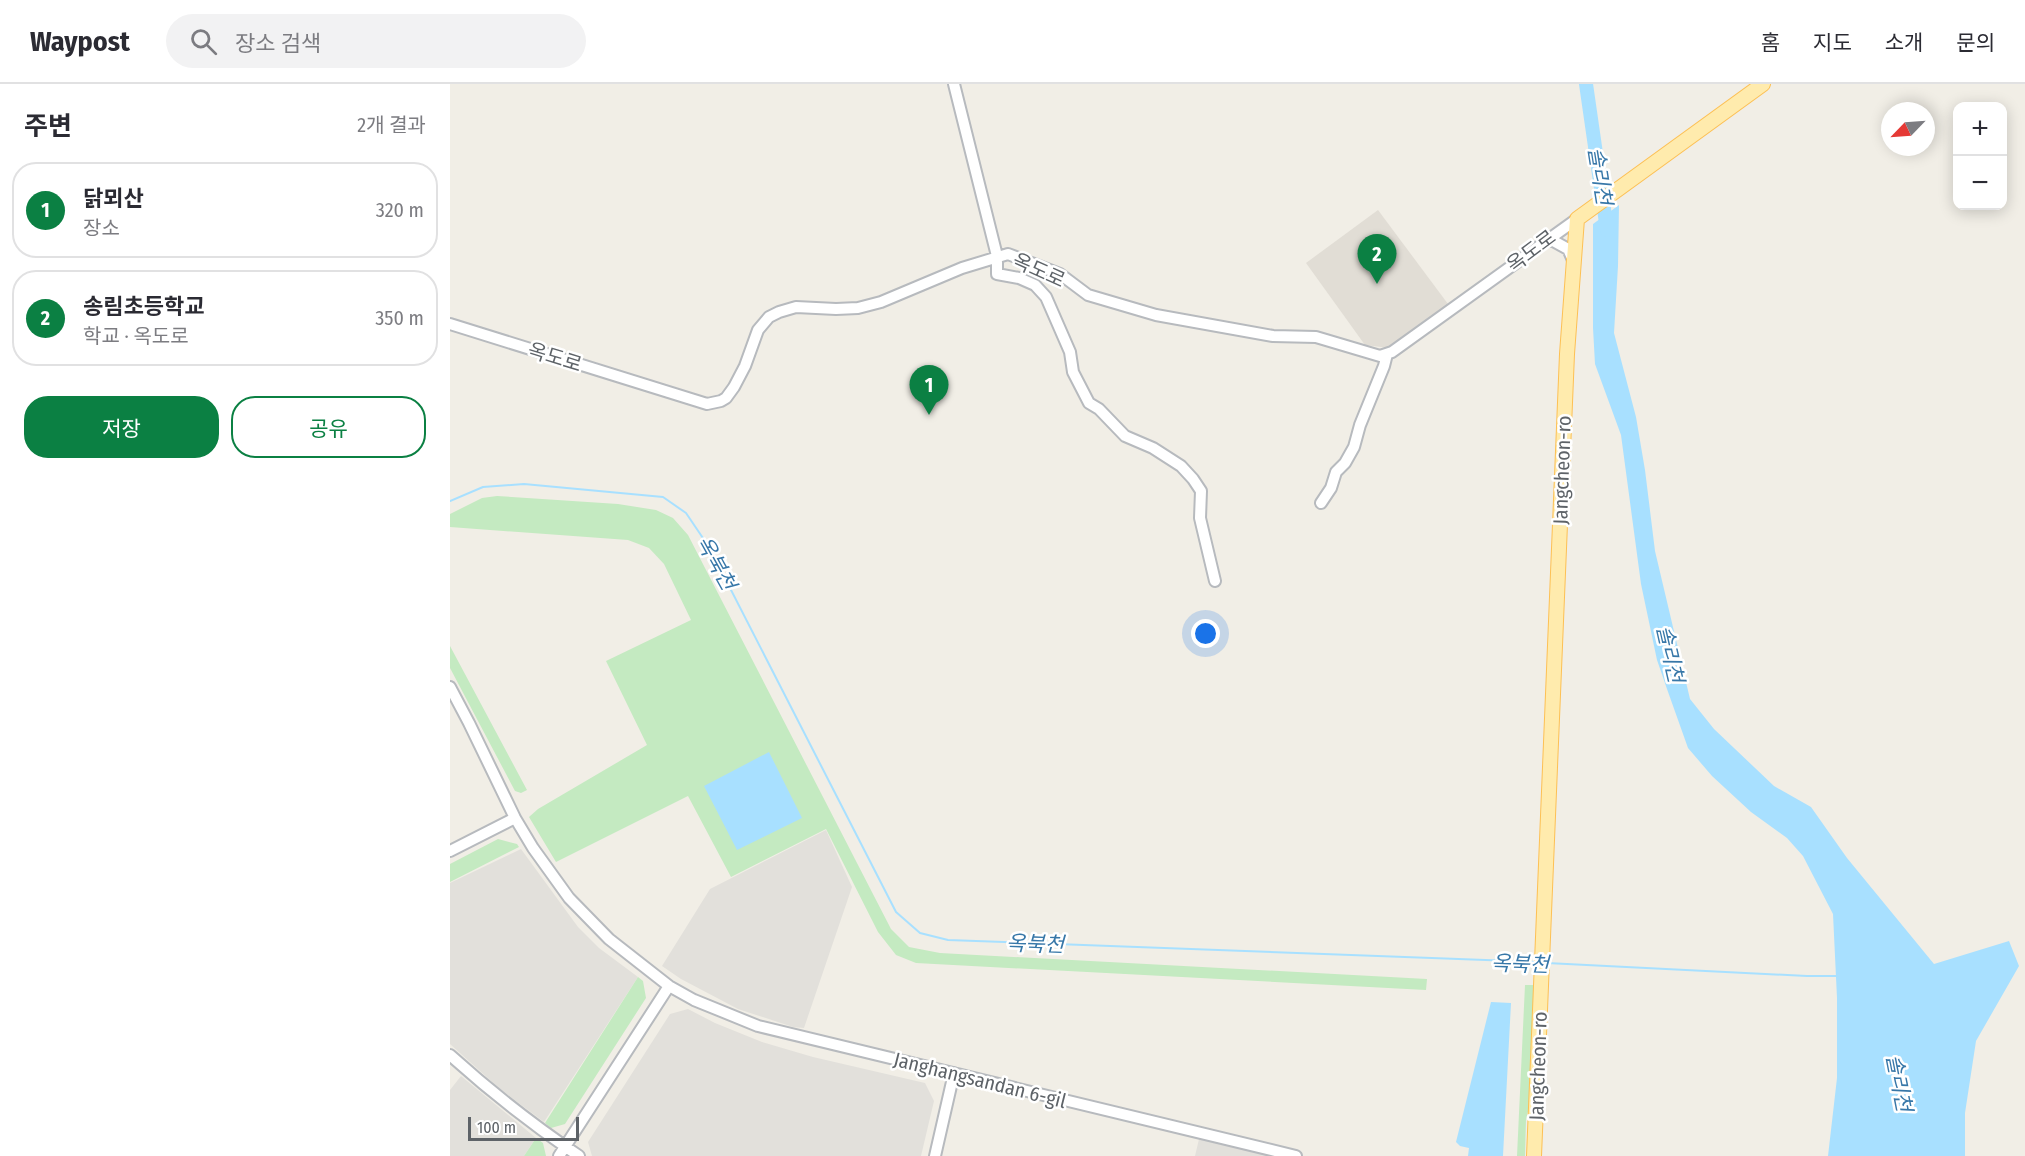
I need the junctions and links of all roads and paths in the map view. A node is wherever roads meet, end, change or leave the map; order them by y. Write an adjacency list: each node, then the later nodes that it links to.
1 (954, 84): 5 (street)
2 (1763, 84): 3 (main road)
3 (1577, 219): 4 (street, 옥도로); 6 (main road, Jangcheon-ro)
4 (1548, 238): 6 (street); 8 (street, 옥도로)
5 (997, 256): 7 (street, 옥도로); 8 (street, 옥도로); 10 (street)
6 (1573, 260): 21 (main road, Jangcheon-ro)
7 (450, 324)
8 (1387, 354): 9 (street)
9 (1321, 503)
10 (1215, 581)
11 (450, 687): 12 (street, Janghangsandan 6-gil)
12 (515, 818): 13 (street); 14 (street, Janghangsandan 6-gil)
13 (450, 851)
14 (669, 986): 16 (street, Janghangsandan 6-gil); 17 (street)
15 (450, 1054): 17 (street)
16 (954, 1073): 19 (street); 20 (street, Janghangsandan 6-gil)
17 (562, 1151): 18 (street)
18 (579, 1156)
19 (935, 1156)
20 (1296, 1156)
21 (1534, 1156)

